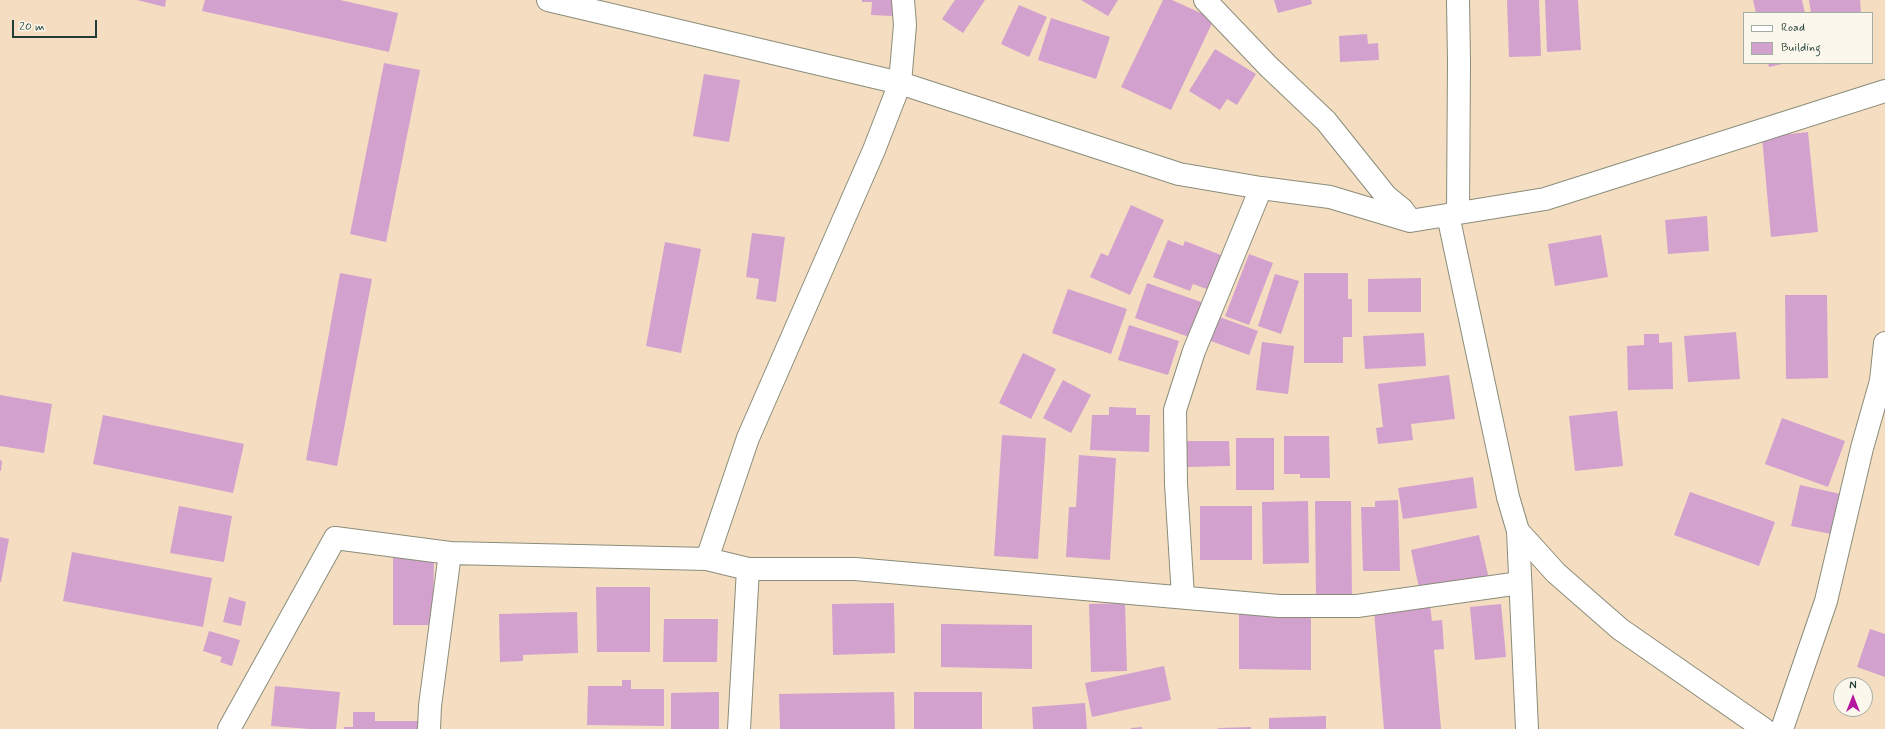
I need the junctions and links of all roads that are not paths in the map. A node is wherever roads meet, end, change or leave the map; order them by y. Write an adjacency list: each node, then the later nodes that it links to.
1 (548, 0): 5 (street)
2 (903, 0): 5 (street)
3 (1205, 0): 9 (street)
4 (1458, 0): 8 (street)
5 (900, 83): 7 (street); 13 (street)
6 (1885, 91): 8 (street)
7 (1261, 188): 9 (street); 16 (street)
8 (1453, 214): 9 (street); 11 (street)
9 (1410, 221)
10 (1885, 343): 22 (street)
11 (1518, 531): 15 (street); 21 (street)
12 (450, 553): 13 (street); 17 (street); 18 (street)
13 (707, 559): 14 (street)
14 (748, 569): 16 (street); 19 (street)
15 (1520, 583): 16 (street); 20 (street)
16 (1183, 597)
17 (228, 729)
18 (429, 729)
19 (739, 729)
20 (1527, 729)
21 (1764, 729)
22 (1782, 729)

